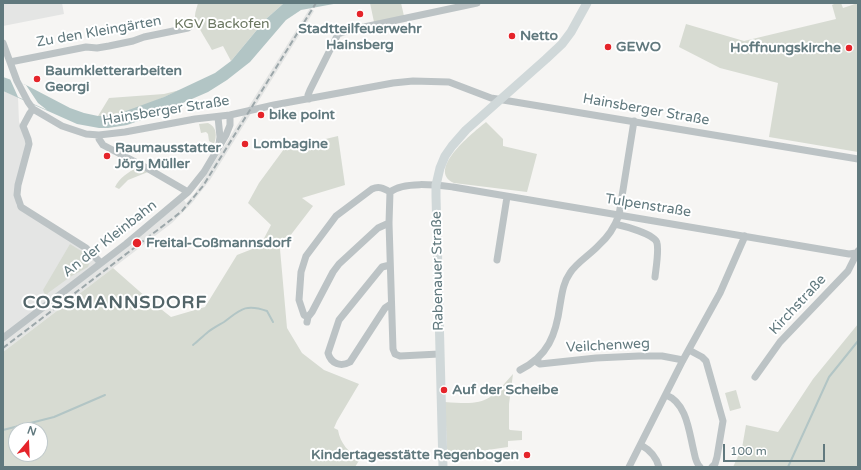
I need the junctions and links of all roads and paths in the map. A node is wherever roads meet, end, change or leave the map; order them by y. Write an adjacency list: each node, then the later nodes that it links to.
1 (477, 3): 6 (street)
2 (587, 3): 7 (main road, Rabenauer Straße)
3 (192, 25): 5 (street, Zu den Kleingärten)
4 (3, 43): 5 (street, Hainsberger Straße)
5 (10, 62): 8 (street, Hainsberger Straße)
6 (309, 99): 7 (street, Hainsberger Straße); 9 (street, Hainsberger Straße)
7 (500, 99): 11 (street, Hainsberger Straße); 15 (main road, Rabenauer Straße)
8 (33, 109): 12 (street, Hainsberger Straße); 25 (street)
9 (230, 115): 10 (street, Hainsberger Straße); 13 (street, An der Kleinbahn)
10 (218, 117): 12 (street, Hainsberger Straße); 13 (street)
11 (634, 121): 14 (street, Hainsberger Straße); 19 (street)
12 (99, 135): 16 (street)
13 (219, 148): 16 (street, An der Kleinbahn)
14 (858, 159)
15 (436, 185): 17 (street); 18 (street, Tulpenstraße); 31 (main road, Rabenauer Straße)
16 (188, 192): 25 (street, An der Kleinbahn)
17 (390, 192): 20 (street); 20 (street)
18 (507, 196): 19 (street, Tulpenstraße); 24 (street)
19 (619, 215): 21 (street); 22 (street, Tulpenstraße)
20 (389, 224): 26 (street)
21 (616, 224): 27 (street); 32 (street)
22 (745, 236): 23 (street, Tulpenstraße); 30 (street)
23 (857, 252): 35 (street, Kirchstraße)
24 (497, 260)
25 (101, 263): 29 (street, An der Kleinbahn)
26 (390, 265): 28 (street); 28 (street)
27 (655, 277)
28 (391, 304): 31 (street)
29 (3, 338)
30 (689, 350): 33 (street); 42 (street)
31 (439, 354): 38 (main road, Rabenauer Straße)
32 (538, 359): 33 (street, Veilchenweg); 34 (street)
33 (683, 360): 36 (street)
34 (520, 370)
35 (755, 377)
36 (666, 395): 37 (street); 41 (street)
37 (641, 445): 39 (street); 40 (street)
38 (443, 467)
39 (630, 467)
40 (660, 467)
41 (700, 467)
42 (712, 467)

